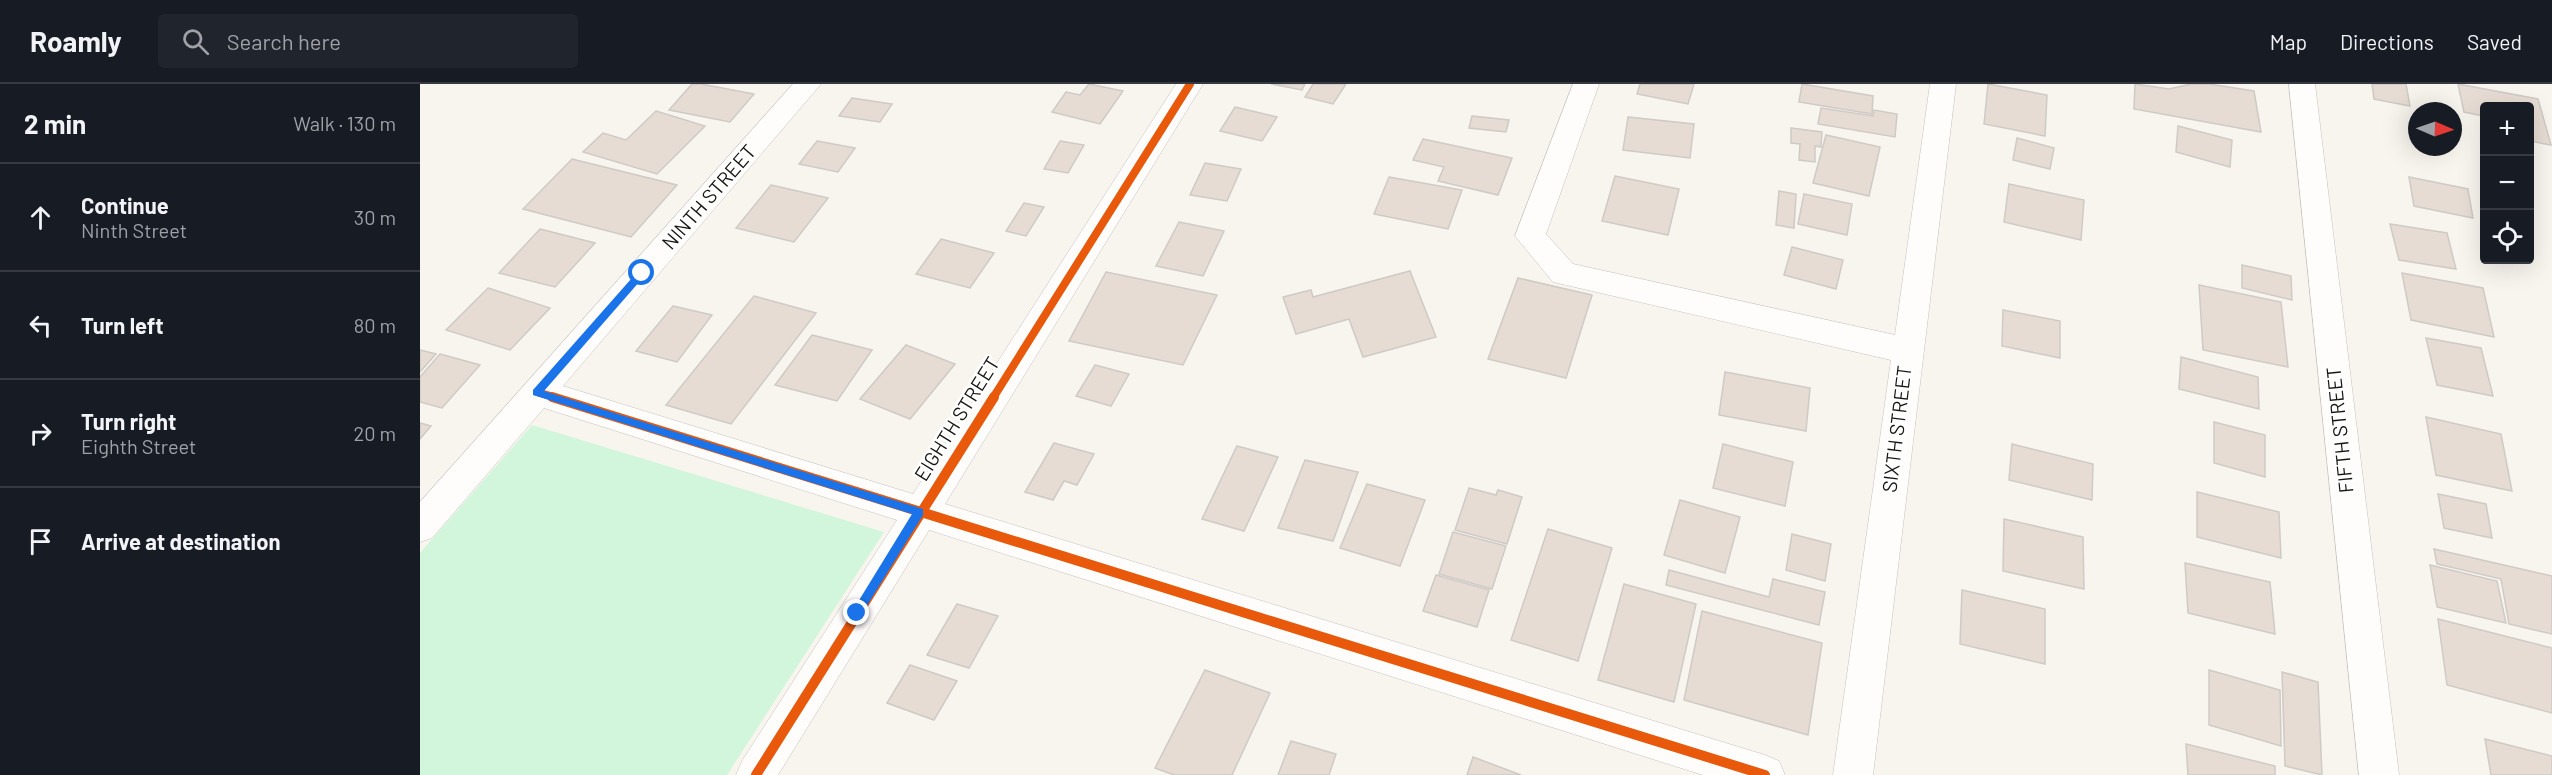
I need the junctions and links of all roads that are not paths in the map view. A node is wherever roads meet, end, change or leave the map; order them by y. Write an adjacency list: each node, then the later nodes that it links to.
1 (808, 84): 7 (street, NINTH STREET)
2 (1190, 84): 8 (street, EIGHTH STREET)
3 (1586, 84): 6 (street)
4 (1943, 84): 6 (street, SIXTH STREET)
5 (2302, 84): 13 (street, FIFTH STREET)
6 (1907, 351): 12 (street, SIXTH STREET)
7 (537, 392): 8 (street); 9 (street, NINTH STREET)
8 (919, 512): 10 (street, EIGHTH STREET); 11 (street)
9 (420, 526)
10 (756, 775)
11 (1765, 775)
12 (1853, 775)
13 (2379, 775)

